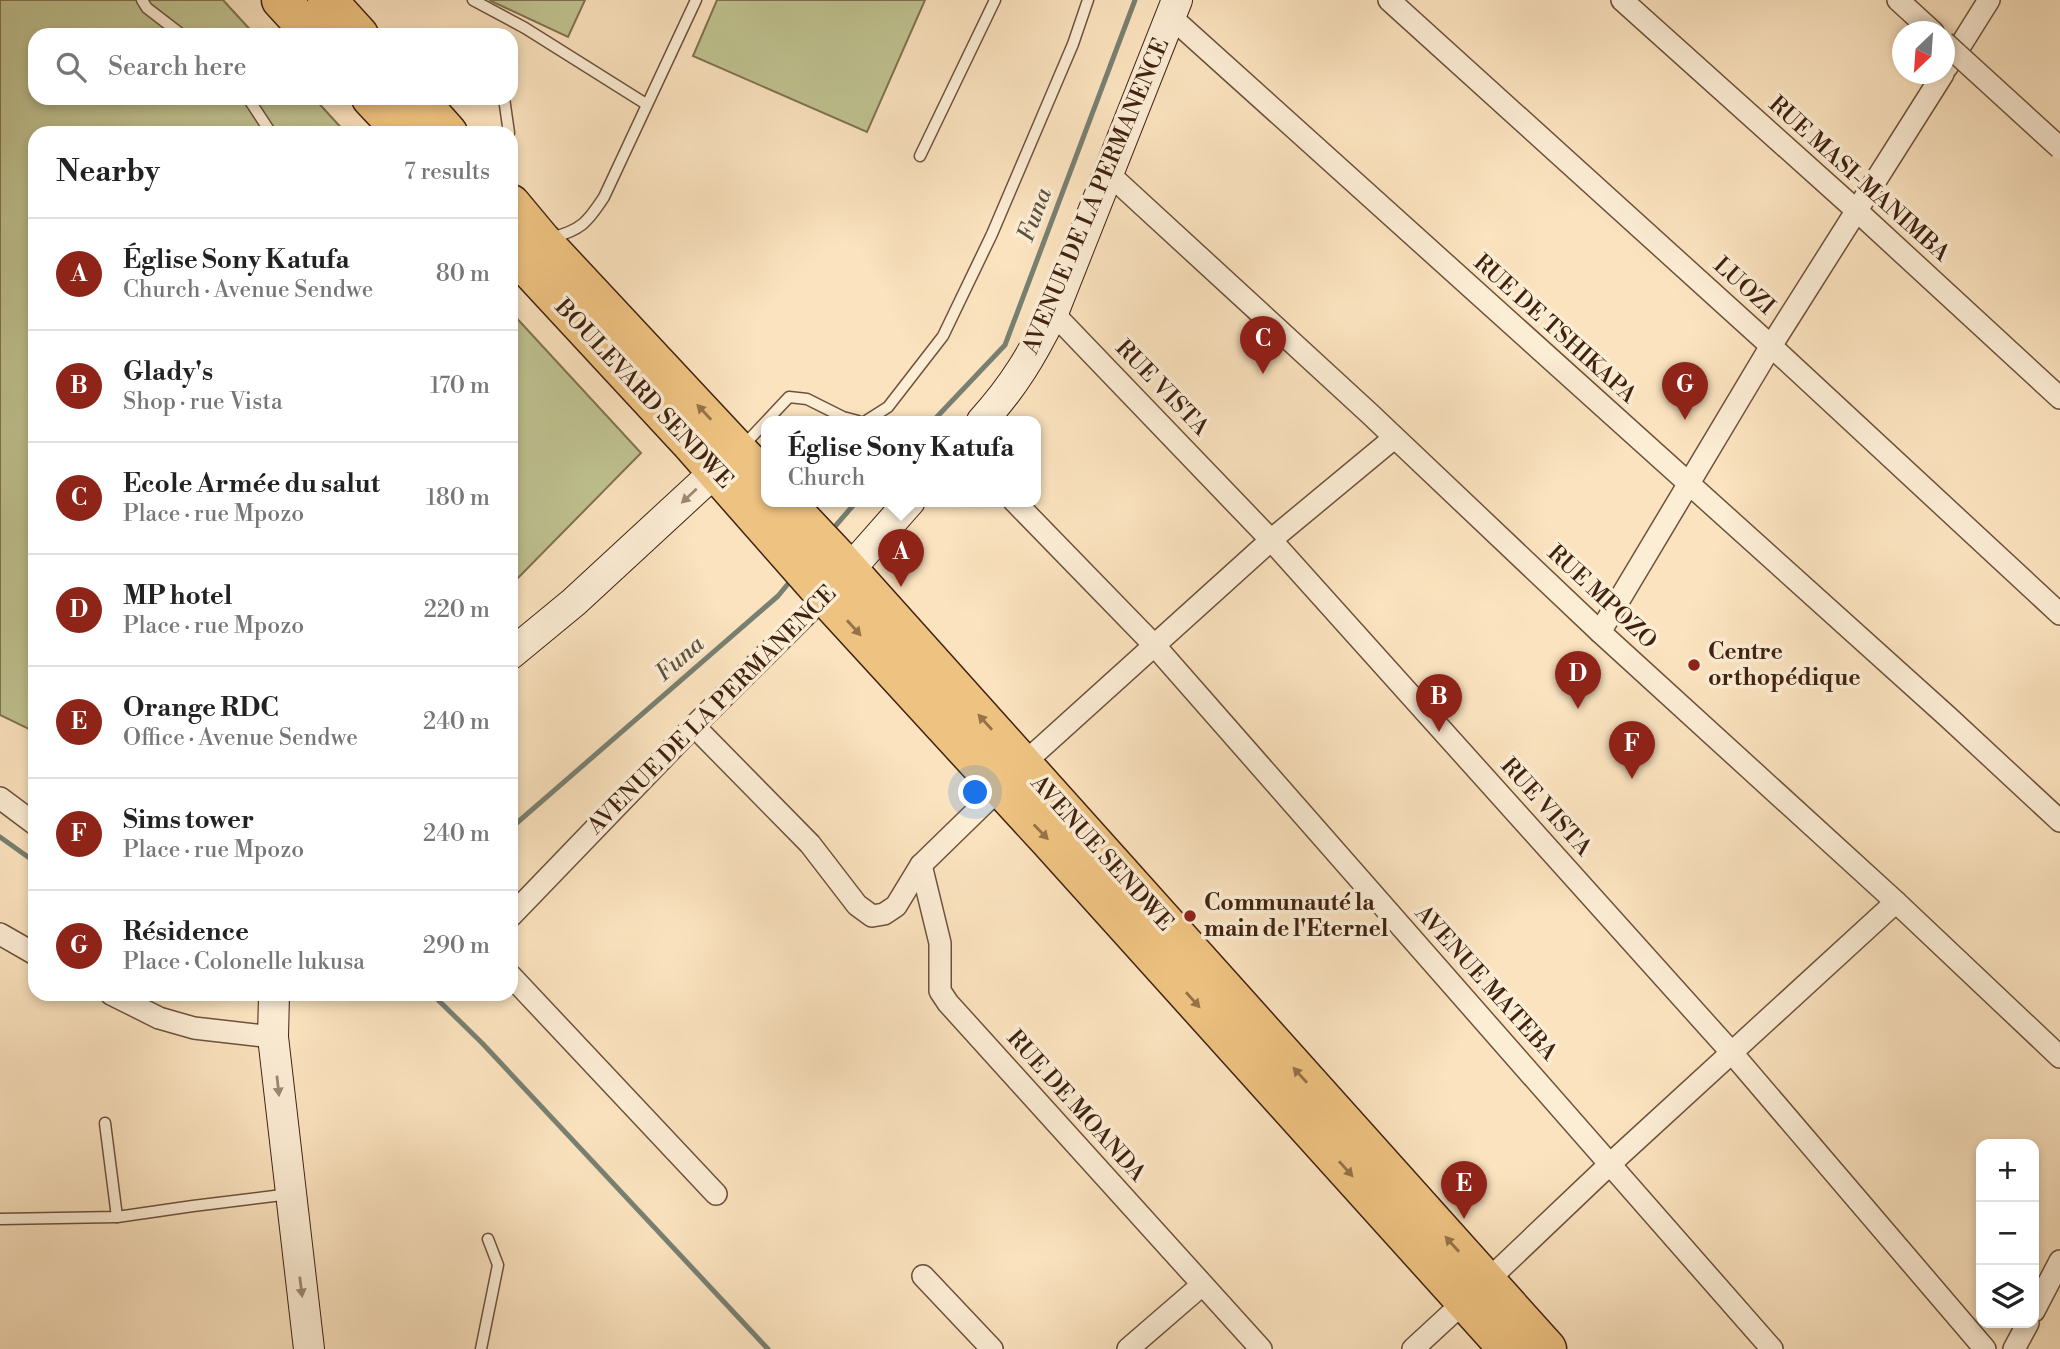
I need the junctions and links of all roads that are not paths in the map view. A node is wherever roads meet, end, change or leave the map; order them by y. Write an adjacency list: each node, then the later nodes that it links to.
1 (142, 0): 14 (lane)
2 (281, 0): 15 (highway)
3 (327, 0): 16 (highway)
4 (473, 0): 20 (lane)
5 (696, 0): 20 (lane)
6 (995, 0): 28 (lane)
7 (1088, 0): 38 (lane)
8 (1389, 0): 34 (street, LUOZI)
9 (1622, 0): 30 (street, RUE MASI-MANIMBA)
10 (1898, 0): 13 (street)
11 (1989, 0): 17 (street)
12 (1174, 9): 29 (main road, AVENUE DE LA PERMANENCE); 44 (street, RUE DE TSHIKAPA)
13 (1921, 21)
14 (173, 28)
15 (307, 28)
16 (353, 28)
17 (1955, 41)
18 (1955, 52): 27 (street, bridge)
19 (1936, 84): 30 (street)
20 (646, 104): 32 (lane)
21 (253, 105): 25 (lane)
22 (379, 105): 24 (highway)
23 (505, 105): 26 (lane)
24 (401, 123)
25 (266, 126)
26 (508, 126)
27 (2060, 148)
28 (920, 156)
29 (1108, 174): 33 (main road, AVENUE DE LA PERMANENCE); 41 (street, RUE MPOZO)
30 (1856, 210): 34 (street); 35 (street, RUE MASI-MANIMBA)
31 (518, 225): 32 (highway, BOULEVARD SENDWE)
32 (526, 249): 42 (highway, BOULEVARD SENDWE)
33 (1053, 313): 39 (main road, AVENUE DE LA PERMANENCE); 49 (street, RUE VISTA)
34 (1771, 346): 44 (street); 51 (street, LUOZI)
35 (2060, 398)
36 (771, 416): 37 (lane)
37 (843, 416)
38 (874, 416)
39 (986, 416)
40 (761, 426): 42 (lane)
41 (1394, 438): 49 (street); 52 (street, RUE MPOZO)
42 (727, 461): 43 (highway, BOULEVARD SENDWE); 45 (highway, BOULEVARD SENDWE); 54 (main road, one-way to 54)
43 (761, 478)
44 (1689, 485): 52 (street); 59 (street, RUE DE TSHIKAPA)
45 (761, 494)
46 (904, 507): 50 (main road, AVENUE DE LA PERMANENCE)
47 (1020, 507): 53 (street, AVENUE MATEBA)
48 (786, 518): 50 (highway, AVENUE SENDWE)
49 (1271, 540): 53 (street); 69 (street, RUE VISTA)
50 (830, 575): 55 (street, AVENUE DE LA PERMANENCE); 56 (highway, AVENUE SENDWE)
51 (2060, 614)
52 (1600, 632): 61 (street, RUE MPOZO)
53 (1155, 646): 56 (street); 72 (street, AVENUE MATEBA)
54 (518, 648)
55 (694, 726): 60 (street); 62 (street, AVENUE DE LA PERMANENCE)
56 (1011, 776): 60 (street); 81 (highway, AVENUE SENDWE)
57 (0, 798): 58 (street)
58 (28, 819)
59 (2060, 821)
60 (921, 865): 80 (street, RUE DE MOANDA)
61 (1896, 902): 69 (street); 70 (street, RUE MPOZO)
62 (518, 909)
63 (0, 934): 64 (street)
64 (28, 950)
65 (518, 983): 74 (street)
66 (125, 1001): 68 (street)
67 (274, 1001): 68 (main road)
68 (273, 1037): 73 (main road, one-way to 73)
69 (1732, 1054): 72 (street); 93 (street, RUE VISTA)
70 (2060, 1057)
71 (104, 1123): 75 (lane)
72 (1609, 1165): 81 (street); 92 (street, AVENUE MATEBA)
73 (290, 1194): 75 (lane); 84 (main road, one-way to 84)
74 (716, 1194)
75 (117, 1217): 76 (lane)
76 (0, 1219)
77 (488, 1239): 85 (lane)
78 (2060, 1261): 82 (street)
79 (923, 1276): 86 (street)
80 (1202, 1285): 87 (street); 88 (street, RUE DE MOANDA)
81 (1481, 1298): 89 (street); 90 (highway, AVENUE SENDWE); 91 (highway, AVENUE SENDWE)
82 (2039, 1301)
83 (2025, 1328): 94 (street)
84 (309, 1349)
85 (481, 1349)
86 (992, 1349)
87 (1128, 1349)
88 (1261, 1349)
89 (1413, 1349)
90 (1508, 1349)
91 (1547, 1349)
92 (1772, 1349)
93 (1985, 1349)
94 (2014, 1349)

